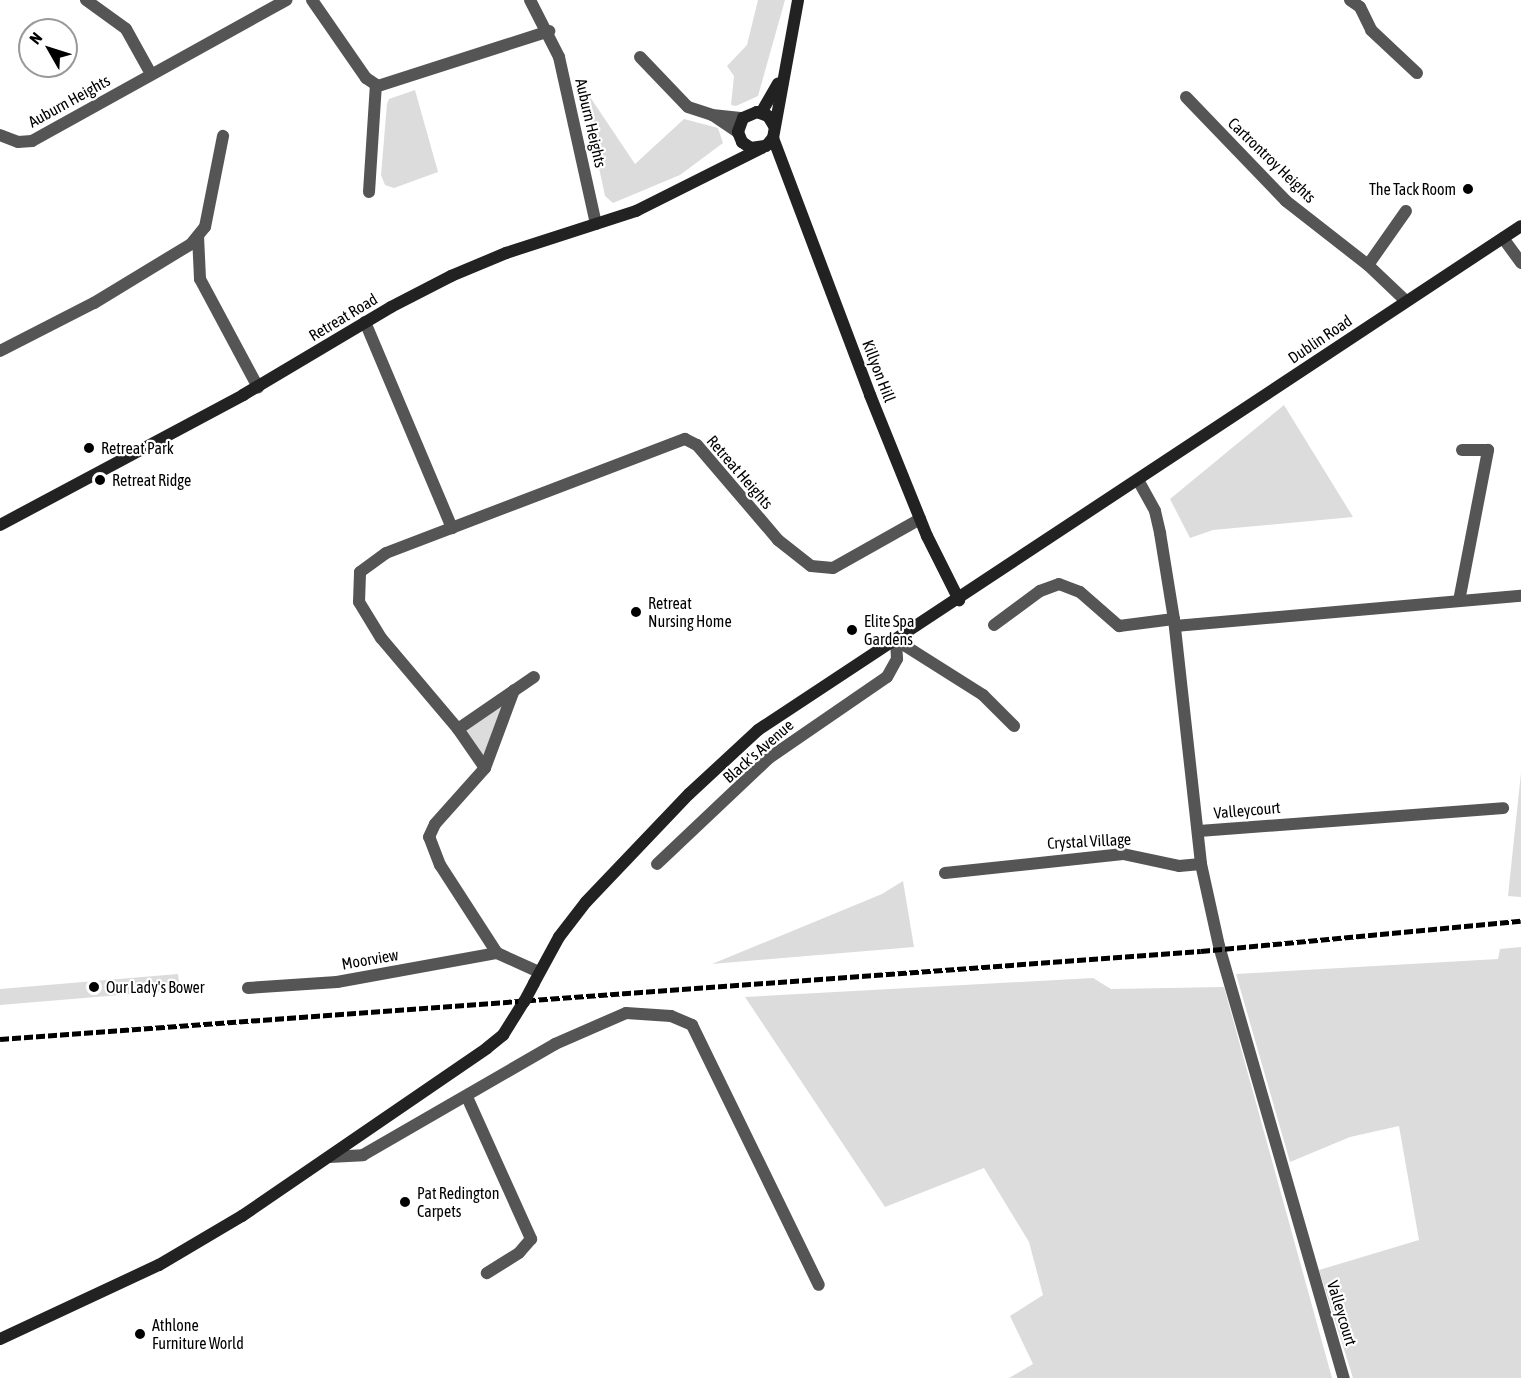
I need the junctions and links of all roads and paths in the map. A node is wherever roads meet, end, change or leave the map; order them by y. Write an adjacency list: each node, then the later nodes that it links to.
1 (86, 0): 11 (street)
2 (286, 0): 11 (street, Auburn Heights)
3 (312, 0): 12 (street)
4 (530, 0): 7 (street, Auburn Heights)
5 (798, 0): 9 (main road)
6 (1350, 0): 10 (street)
7 (549, 31): 12 (street); 25 (street, Auburn Heights)
8 (640, 57): 15 (street)
9 (784, 72): 14 (main road); 20 (main road)
10 (1417, 73)
11 (151, 74): 18 (street, Auburn Heights)
12 (376, 85): 23 (street)
13 (1186, 97): 30 (street, Cartrontroy Heights)
14 (760, 113): 16 (main road); 20 (main road)
15 (712, 115): 16 (street); 17 (street)
16 (743, 118): 17 (main road)
17 (738, 132): 21 (main road)
18 (0, 135)
19 (223, 136): 27 (street)
20 (771, 141): 21 (main road); 22 (main road, Retreat Road); 37 (main road, Killyon Hill)
21 (744, 144): 22 (main road, Retreat Road)
22 (717, 170): 25 (main road, Retreat Road)
23 (369, 192)
24 (1406, 211): 30 (street)
25 (596, 224): 32 (main road, Retreat Road)
26 (1521, 226): 28 (main road, Dublin Road)
27 (198, 236): 33 (street); 34 (street)
28 (1503, 238): 29 (street); 31 (main road, Dublin Road)
29 (1521, 263)
30 (1368, 265): 31 (street, Cartrontroy Heights)
31 (1406, 301): 36 (main road, Dublin Road)
32 (364, 322): 34 (main road, Retreat Road); 39 (street)
33 (0, 351)
34 (258, 387): 38 (main road, Retreat Road)
35 (1462, 450): 42 (street)
36 (1138, 480): 41 (main road, Dublin Road); 43 (street, Valleycourt)
37 (920, 519): 39 (street, Retreat Heights); 41 (main road, Killyon Hill)
38 (0, 525)
39 (452, 528): 49 (street, Retreat Heights)
40 (1521, 596): 42 (street)
41 (959, 600): 45 (main road, Dublin Road)
42 (1459, 601): 43 (street)
43 (1175, 623): 44 (street); 52 (street, Valleycourt)
44 (994, 625)
45 (896, 640): 48 (street); 53 (street, Black's Avenue); 57 (main road, Dublin Road)
46 (534, 676): 47 (street)
47 (514, 690): 49 (street); 50 (street)
48 (1014, 726)
49 (458, 729): 50 (street, Retreat Heights)
50 (485, 768): 56 (street)
51 (1503, 808): 52 (street, Valleycourt)
52 (1199, 831): 54 (street)
53 (657, 864)
54 (1201, 864): 55 (street, Crystal Village); 64 (street, Valleycourt)
55 (945, 873)
56 (497, 953): 57 (street); 58 (street, Moorview)
57 (536, 978): 60 (main road, Dublin Road, bridge)
58 (248, 988)
59 (467, 1097): 60 (street); 61 (street); 62 (street)
60 (329, 1157): 63 (main road, Dublin Road)
61 (487, 1273)
62 (819, 1285)
63 (0, 1339)
64 (1344, 1378)

